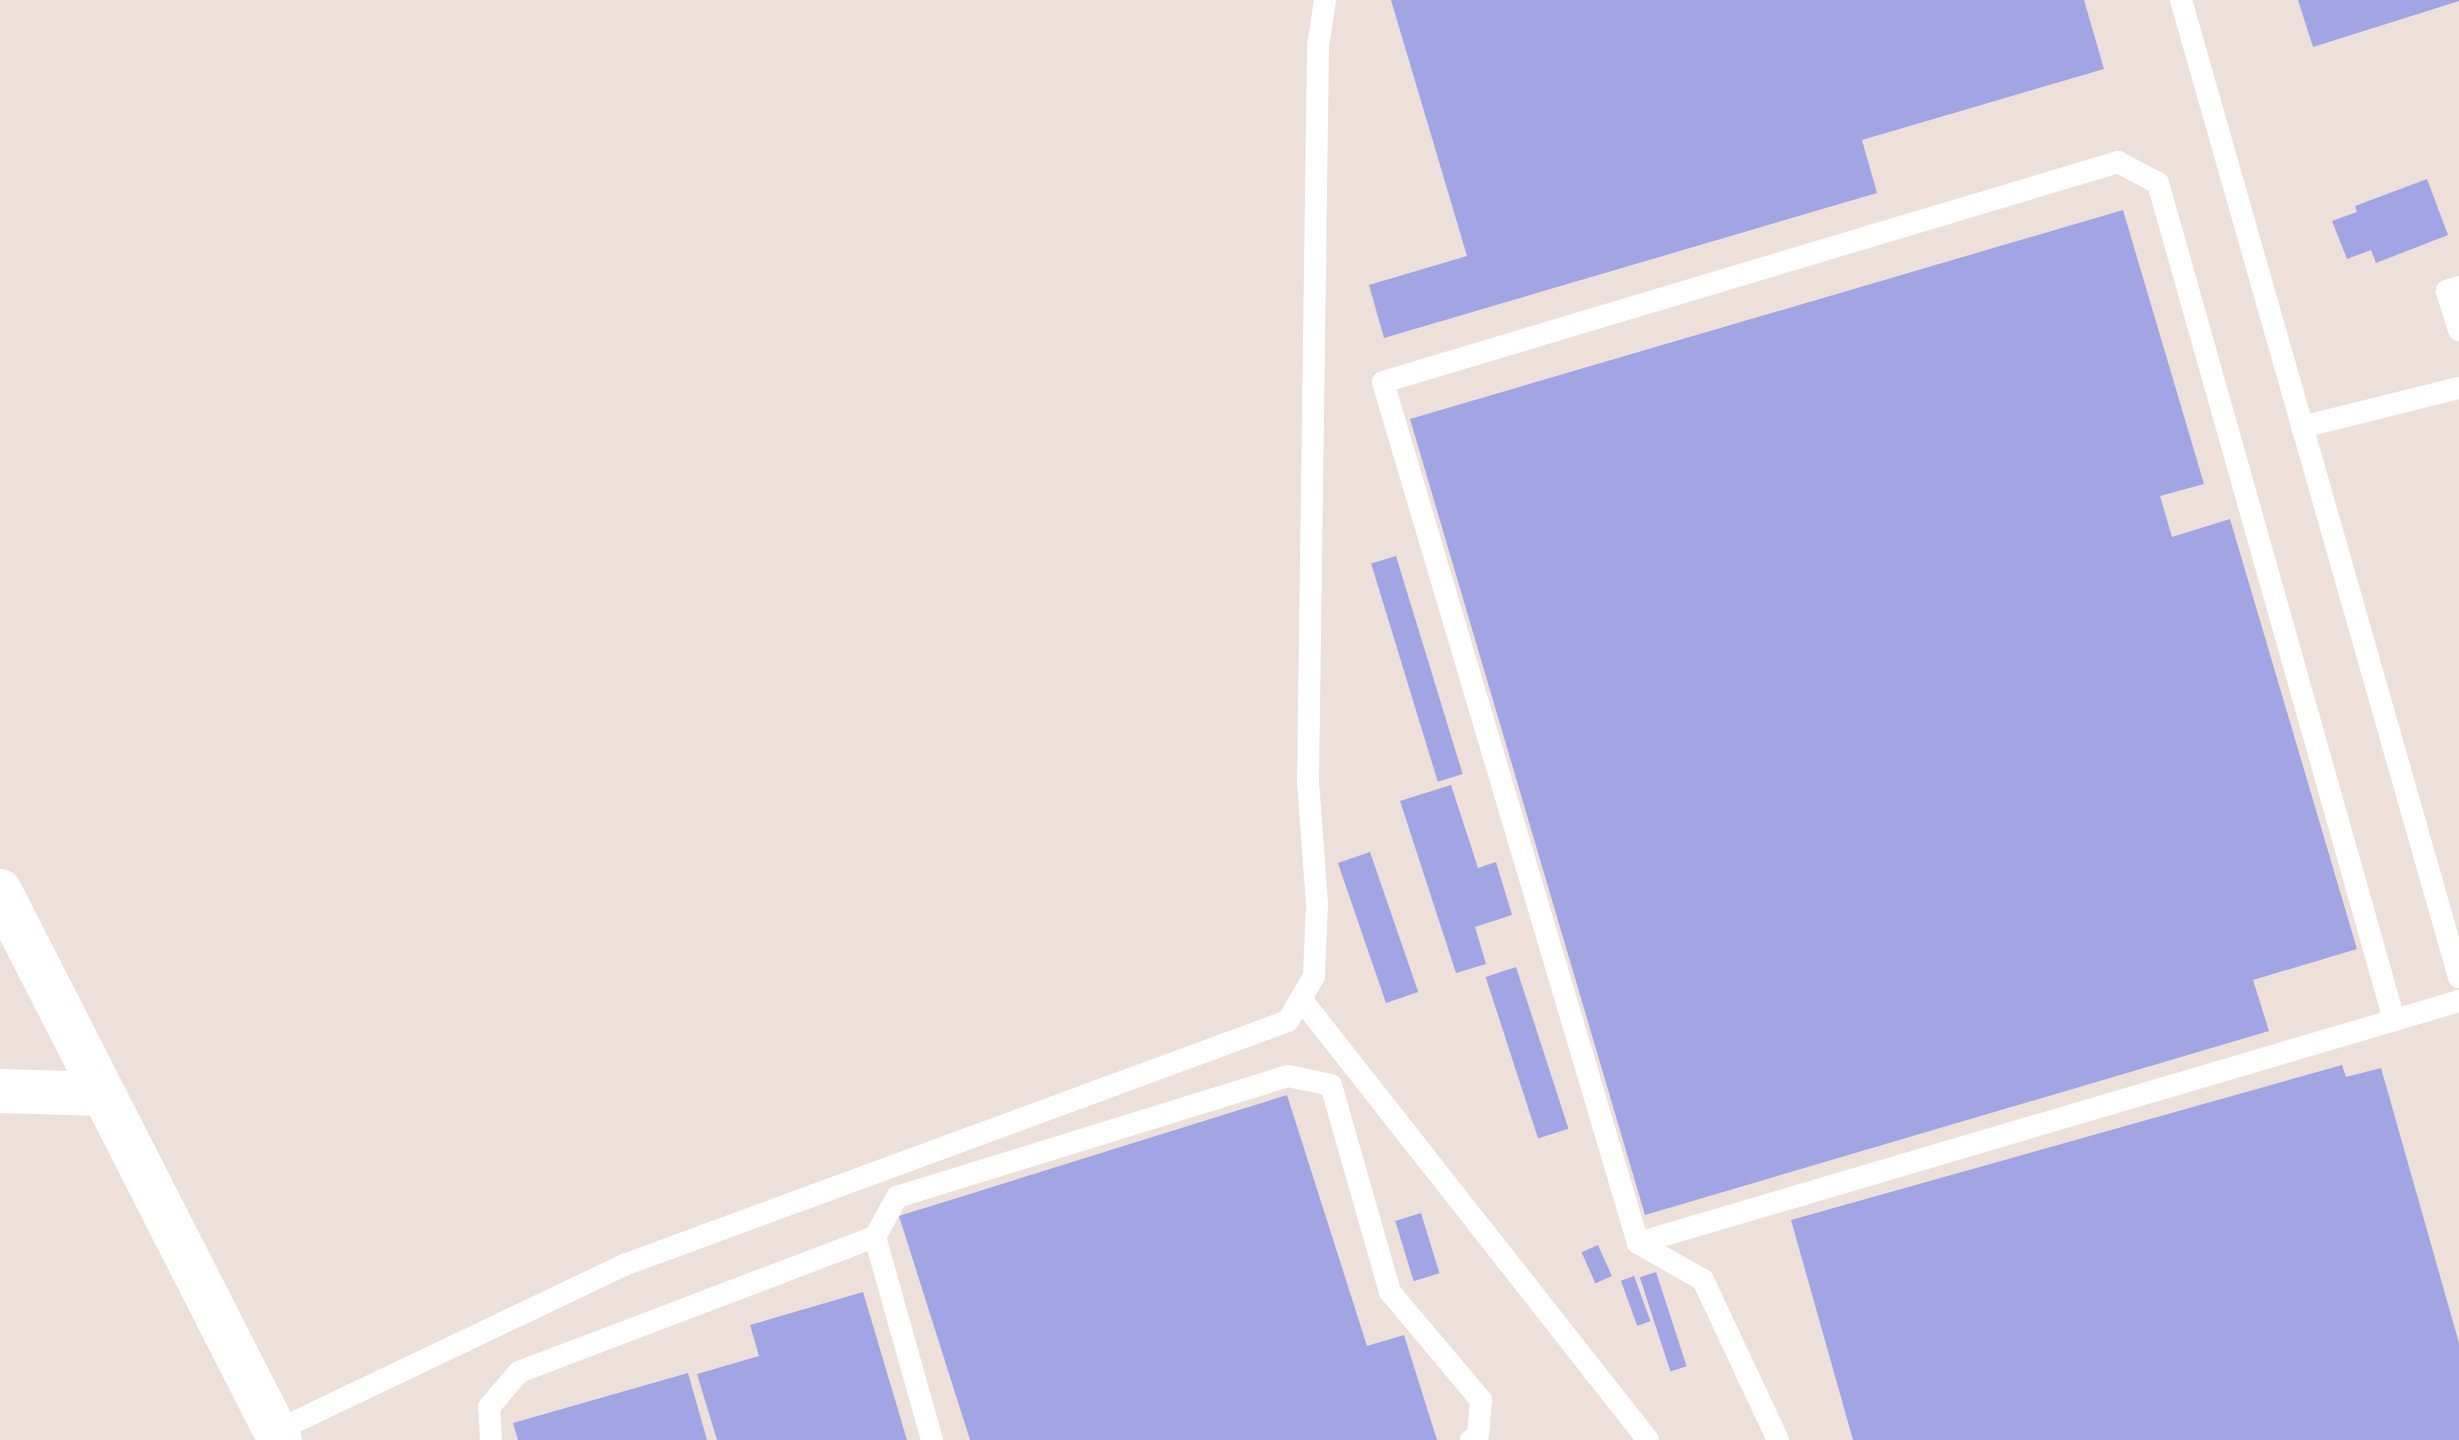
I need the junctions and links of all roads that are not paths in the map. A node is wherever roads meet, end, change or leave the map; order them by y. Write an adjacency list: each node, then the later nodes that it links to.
1 (1325, 0): 9 (lane)
2 (2181, 0): 6 (lane)
3 (2459, 287): 4 (lane)
4 (2459, 330)
5 (2459, 388): 6 (lane)
6 (2302, 427): 8 (lane)
7 (0, 891): 13 (street)
8 (2459, 977)
9 (1301, 999): 16 (lane); 20 (lane)
10 (2459, 1001): 11 (lane)
11 (2394, 1020): 15 (lane); 15 (lane)
12 (0, 1091): 13 (street)
13 (102, 1094): 16 (street)
14 (875, 1237): 17 (lane); 18 (lane); 19 (lane)
15 (1638, 1243): 21 (lane)
16 (278, 1435)
17 (491, 1440)
18 (932, 1440)
19 (1471, 1440)
20 (1648, 1440)
21 (1778, 1440)

